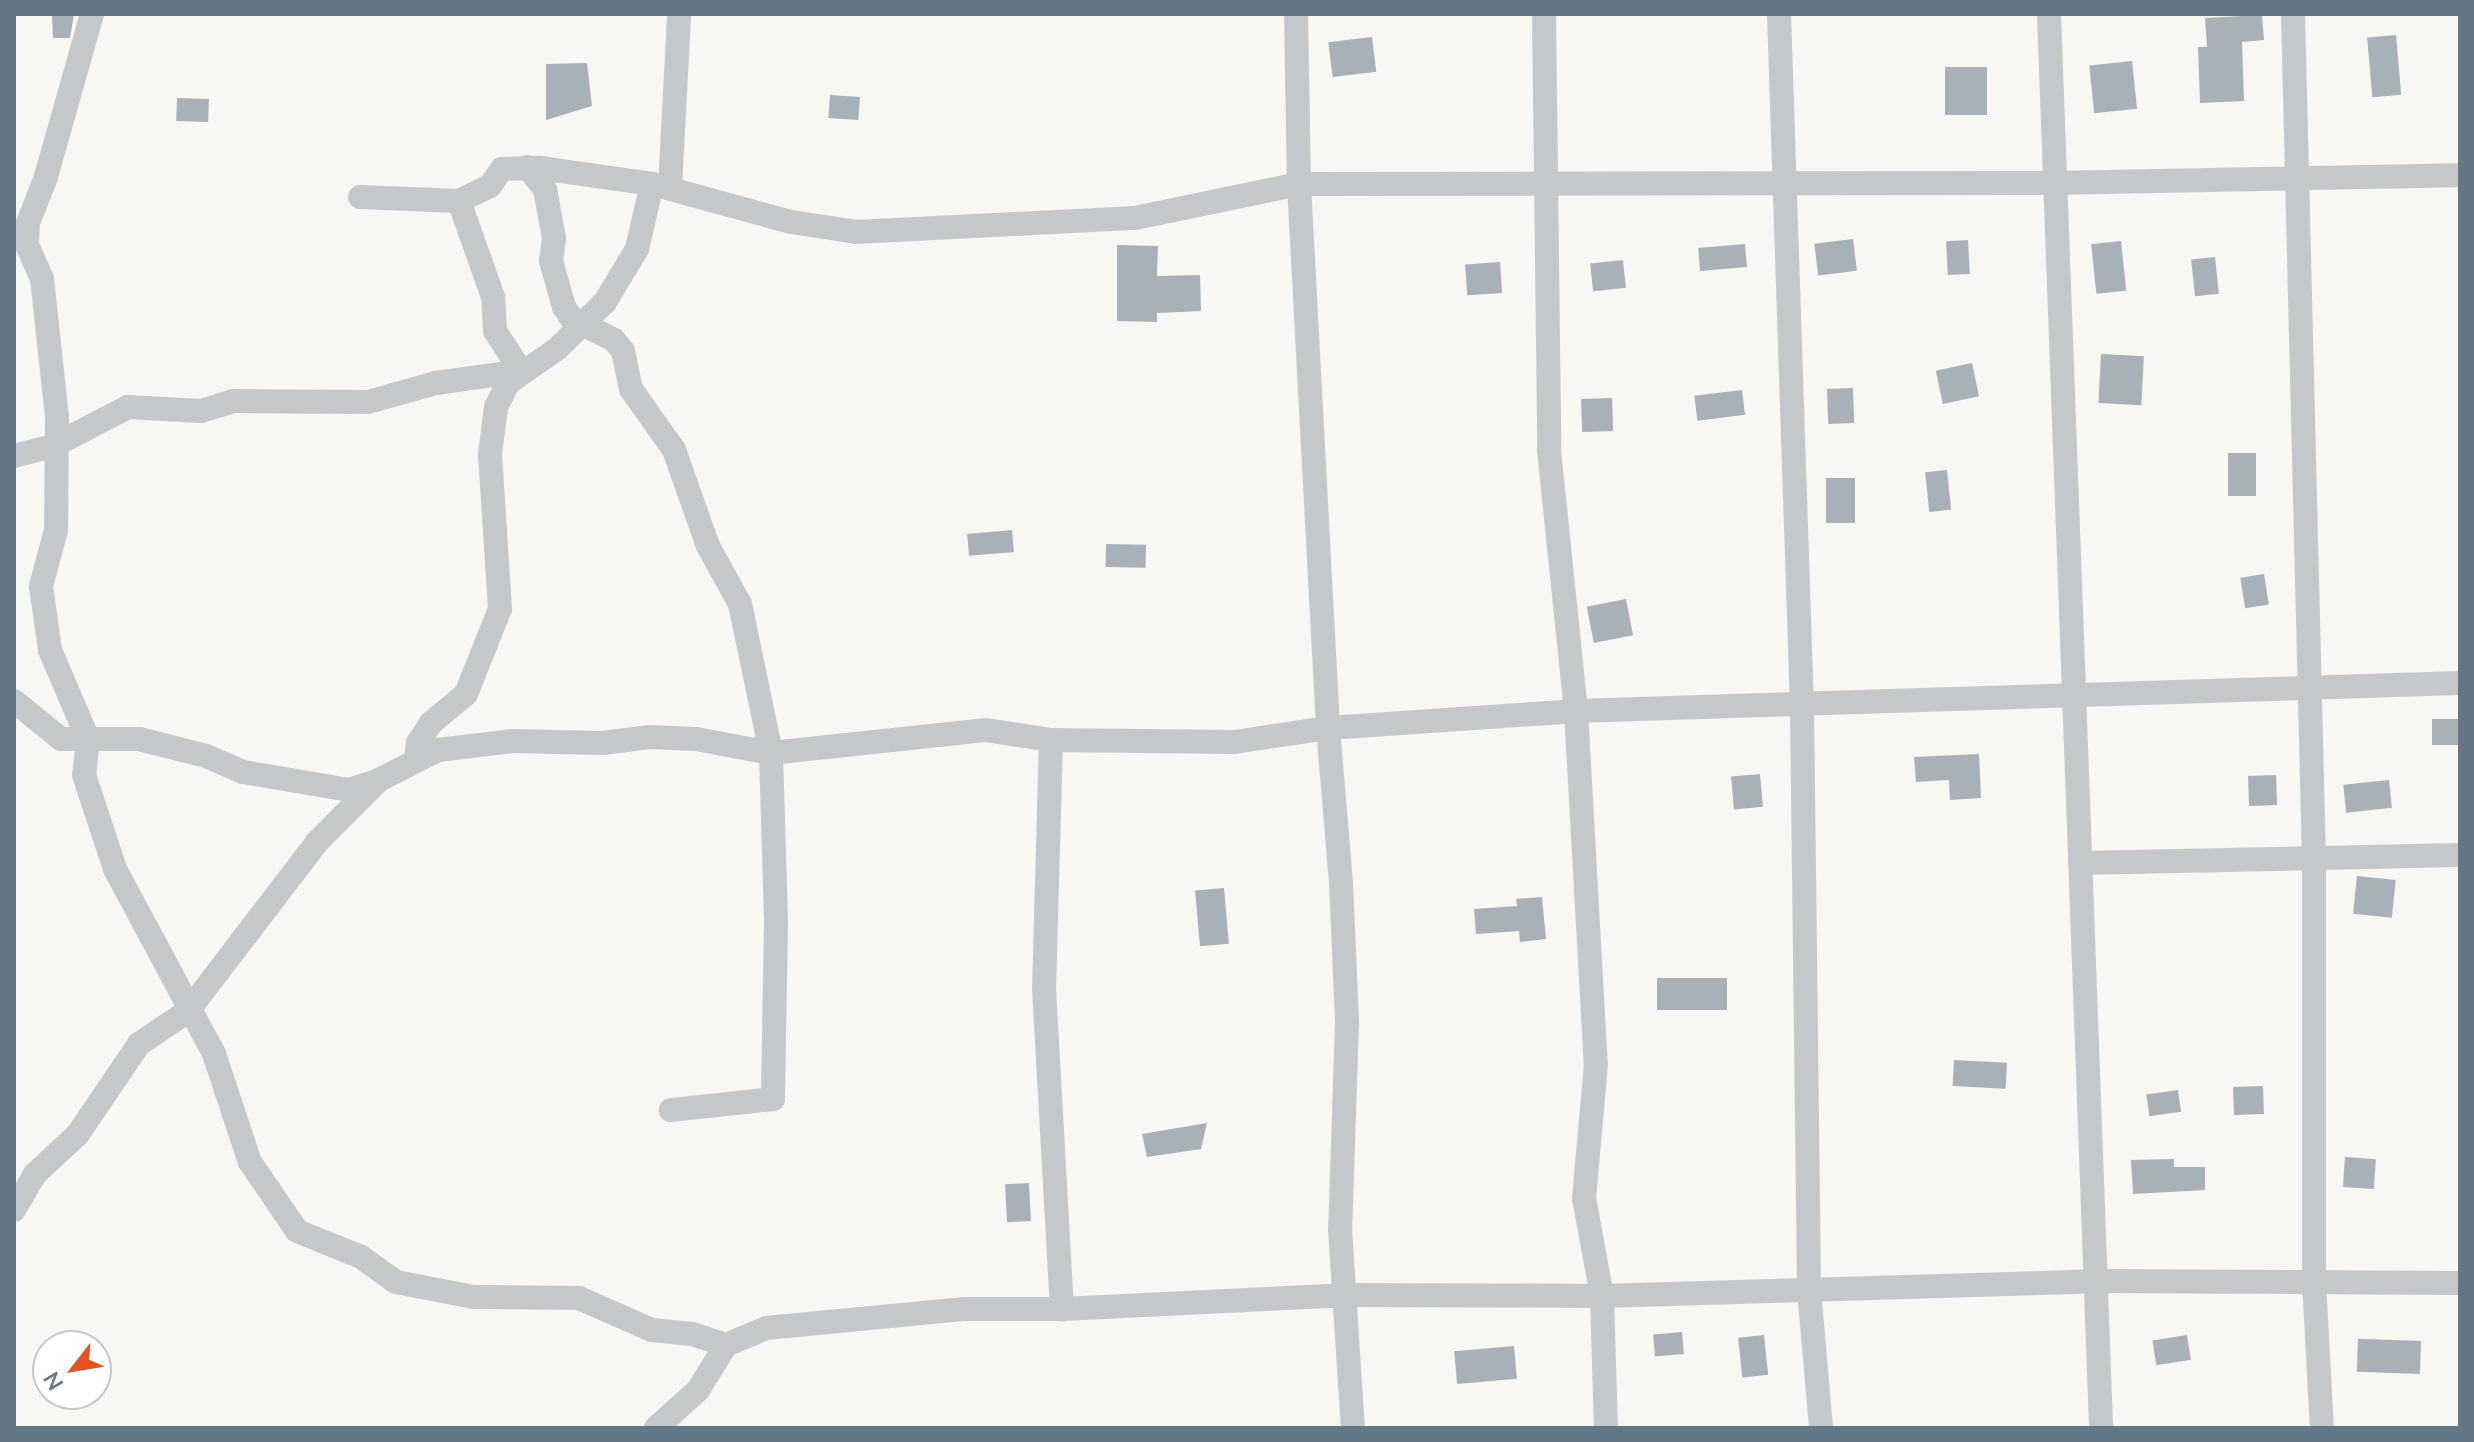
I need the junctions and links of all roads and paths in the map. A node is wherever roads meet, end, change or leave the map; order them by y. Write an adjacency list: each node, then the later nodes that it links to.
1 (92, 14): 20 (street)
2 (679, 14): 15 (street)
3 (1296, 14): 13 (street)
4 (1544, 14): 14 (street)
5 (1779, 14): 11 (street)
6 (2049, 14): 12 (street)
7 (2293, 14): 10 (street)
8 (540, 175): 15 (street); 17 (street); 18 (street)
9 (2460, 175): 10 (street)
10 (2295, 178): 12 (street); 23 (street)
11 (1785, 183): 12 (street); 14 (street); 26 (street)
12 (2051, 183): 24 (street)
13 (1299, 184): 14 (street); 15 (street); 28 (street)
14 (1548, 184): 27 (street)
15 (661, 186): 18 (street)
16 (360, 197): 17 (street)
17 (459, 201): 19 (street)
18 (585, 326): 19 (street); 32 (street)
19 (521, 371): 20 (street); 33 (street)
20 (53, 446): 21 (street); 30 (street)
21 (14, 456)
22 (2460, 683): 23 (street)
23 (2311, 688): 24 (street); 37 (street)
24 (2073, 696): 26 (street); 38 (street)
25 (14, 701): 29 (street)
26 (1802, 706): 27 (street); 45 (street)
27 (1576, 711): 28 (street); 47 (street)
28 (1328, 728): 31 (street); 46 (street)
29 (61, 739): 30 (street); 34 (street)
30 (88, 739): 34 (street); 35 (street)
31 (1051, 740): 32 (street); 48 (street)
32 (771, 753): 33 (street); 40 (street)
33 (416, 759): 35 (street)
34 (84, 775): 39 (street)
35 (379, 780): 39 (street)
36 (2460, 855): 37 (street)
37 (2314, 860): 38 (street); 43 (street)
38 (2080, 863): 42 (street)
39 (188, 1011): 41 (street); 49 (street)
40 (671, 1110)
41 (14, 1210)
42 (2098, 1281): 43 (street); 45 (street); 54 (street)
43 (2314, 1282): 44 (street); 55 (street)
44 (2460, 1283)
45 (1809, 1290): 47 (street); 53 (street)
46 (1345, 1295): 47 (street); 48 (street); 51 (street)
47 (1602, 1296): 52 (street)
48 (1062, 1309): 49 (street)
49 (726, 1345): 50 (street)
50 (656, 1428)
51 (1353, 1428)
52 (1606, 1428)
53 (1821, 1428)
54 (2101, 1428)
55 (2322, 1428)

